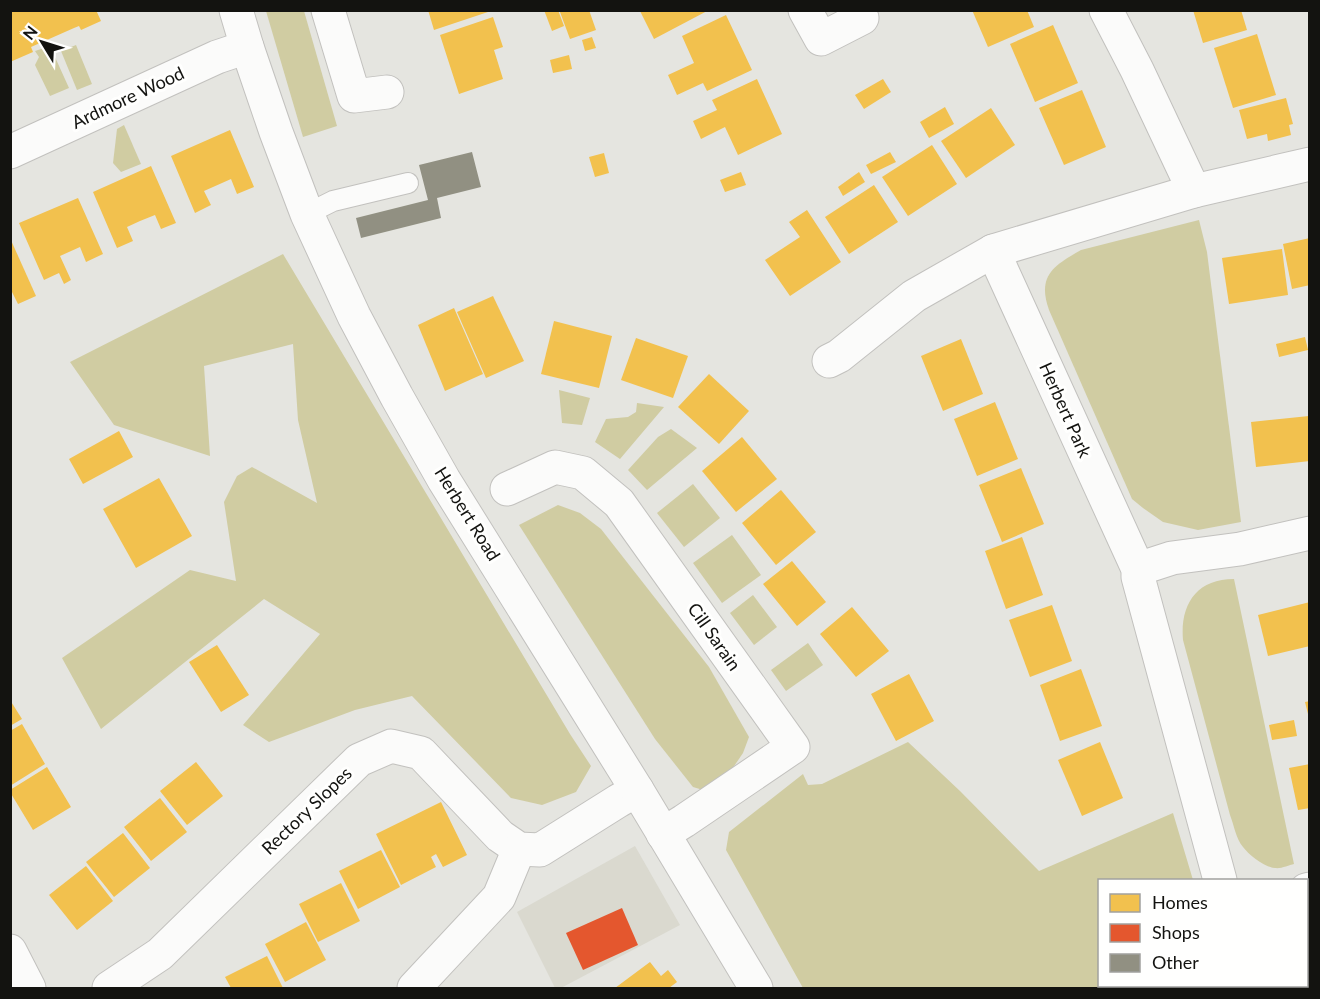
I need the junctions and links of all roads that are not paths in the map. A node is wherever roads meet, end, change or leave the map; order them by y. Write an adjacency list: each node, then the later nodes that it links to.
1 (236, 10): 6 (street, Herbert Road)
2 (328, 10): 7 (street)
3 (805, 10): 5 (street)
4 (1106, 10): 11 (street)
5 (862, 18)
6 (247, 47): 8 (street, Ardmore Wood); 12 (street, Herbert Road)
7 (387, 92)
8 (10, 152)
9 (1310, 164): 11 (street)
10 (408, 183): 12 (lane)
11 (1194, 190): 13 (street)
12 (307, 214): 18 (street, Herbert Road)
13 (993, 251): 14 (street); 17 (street, Herbert Park)
14 (828, 361)
15 (507, 489): 19 (street, Cill Sarain)
16 (1310, 532): 17 (street)
17 (1137, 569): 21 (street, Herbert Park)
18 (637, 790): 19 (street, Herbert Road); 20 (street)
19 (663, 834): 26 (street, Herbert Road)
20 (519, 849): 24 (street, Rectory Slopes); 25 (street)
21 (1220, 879)
22 (10, 951): 23 (street)
23 (29, 988)
24 (109, 988)
25 (414, 988)
26 (756, 988)

